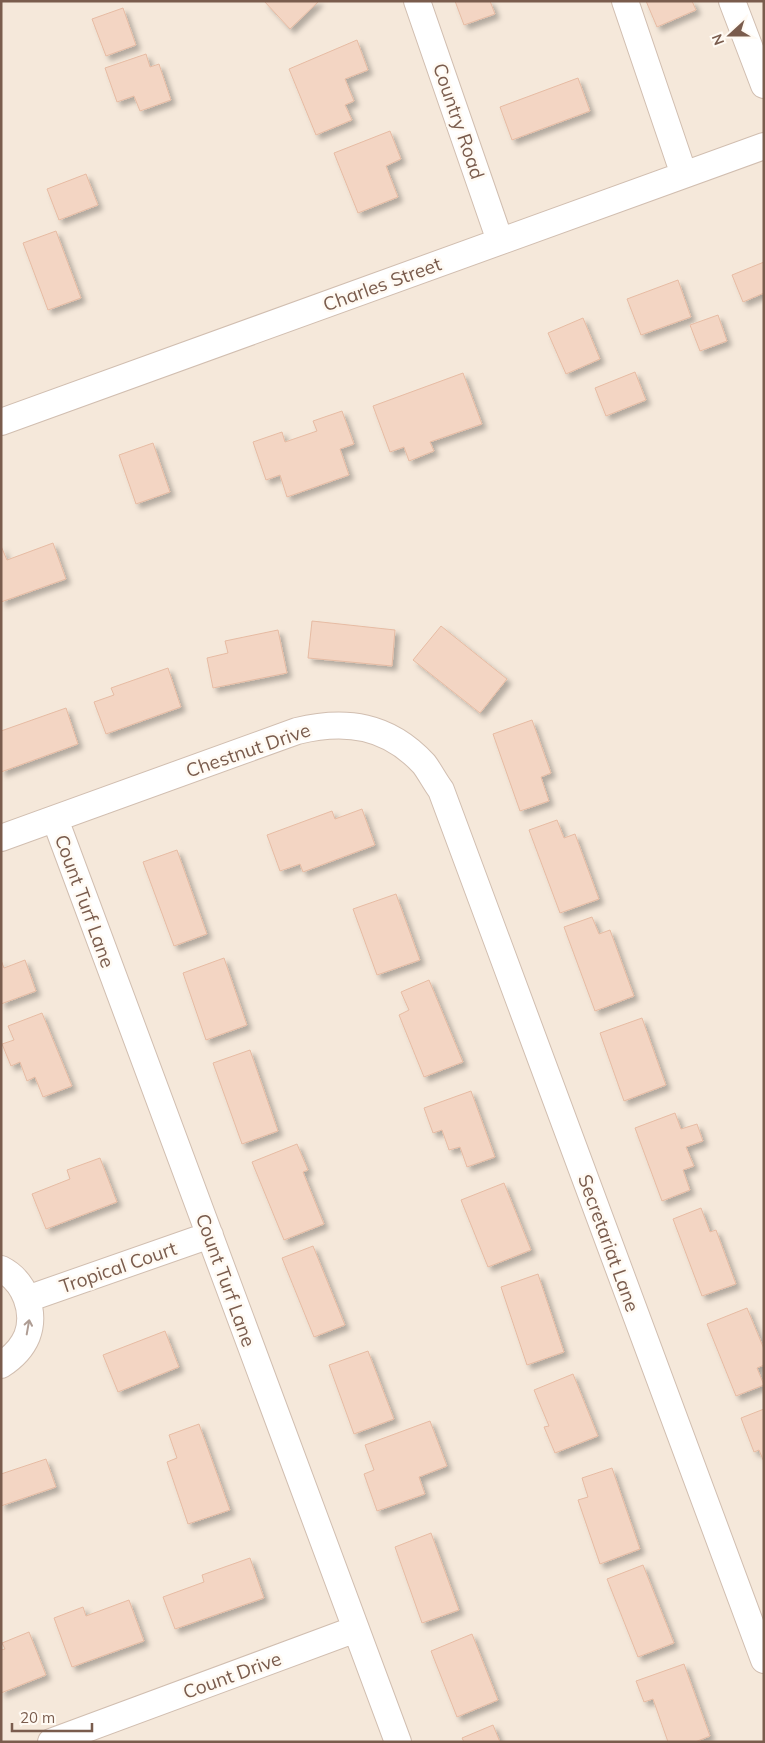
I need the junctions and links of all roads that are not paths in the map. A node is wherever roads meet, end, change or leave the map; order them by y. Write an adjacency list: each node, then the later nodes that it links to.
1 (417, 1): 7 (street, Country Road)
2 (625, 1): 6 (street)
3 (732, 1): 4 (street)
4 (764, 85)
5 (764, 146): 6 (street, Charles Street)
6 (684, 175): 7 (street, Charles Street)
7 (500, 241): 8 (street, Charles Street)
8 (1, 422)
9 (55, 819): 10 (street, Chestnut Drive); 11 (street, Chestnut Drive); 12 (street, Count Turf Lane)
10 (454, 826): 17 (street, Secretariat Lane)
11 (1, 838)
12 (210, 1235): 14 (street, Tropical Court); 16 (street, Count Turf Lane)
13 (1, 1269): 14 (street)
14 (27, 1300): 15 (street, one-way to 14)
15 (1, 1365)
16 (356, 1629): 18 (street, Count Drive); 19 (street, Count Turf Lane)
17 (764, 1660)
18 (51, 1742)
19 (398, 1742)

